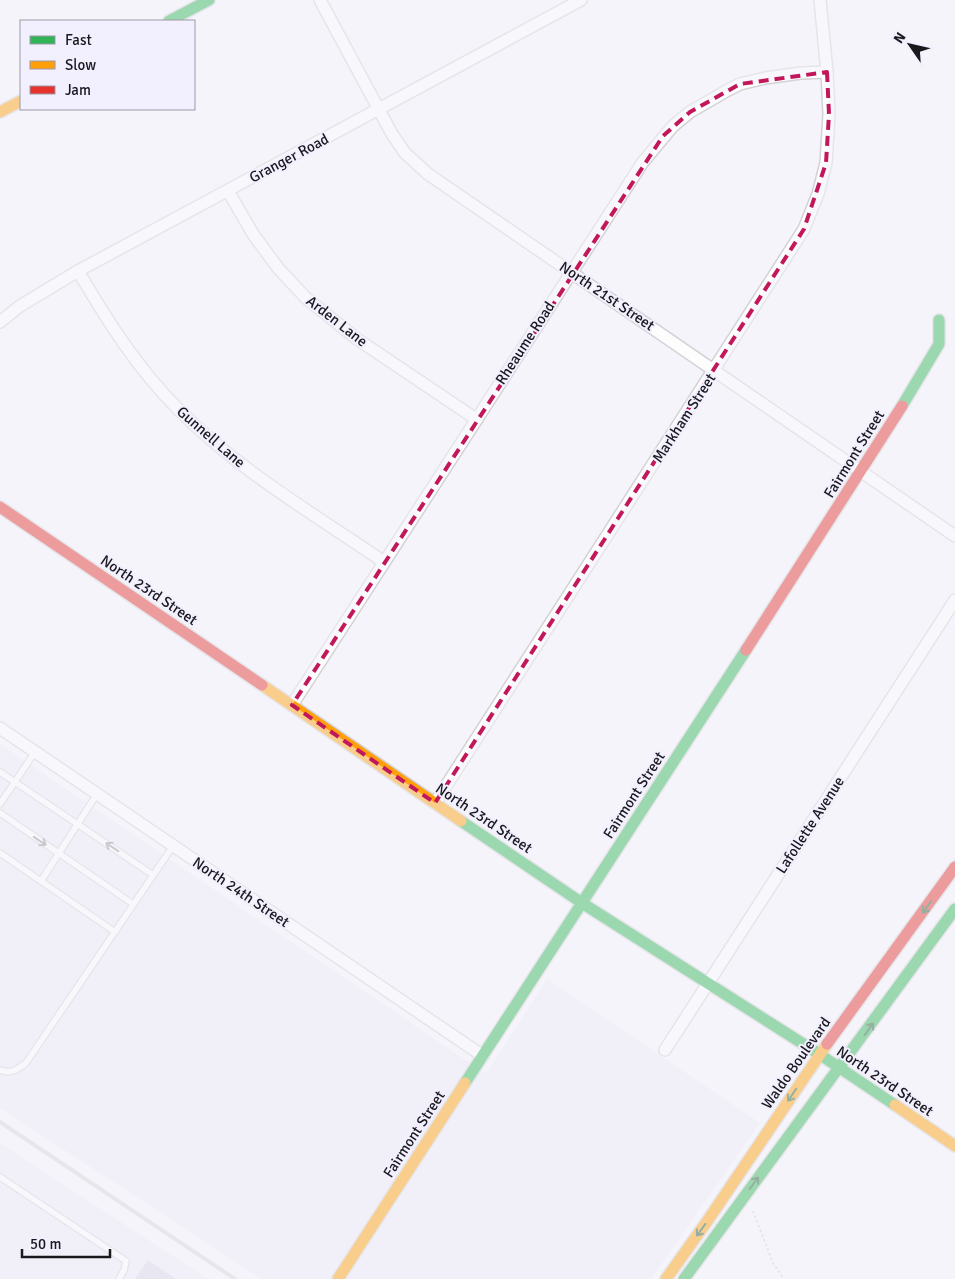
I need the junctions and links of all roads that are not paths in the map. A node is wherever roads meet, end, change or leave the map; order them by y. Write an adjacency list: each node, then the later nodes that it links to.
1 (209, 0): 5 (street)
2 (320, 0): 8 (street, North 21st Street)
3 (581, 0): 8 (street, Granger Road)
4 (820, 0): 6 (street, Markham Street)
5 (171, 20)
6 (827, 72): 12 (street, Rheaume Road); 15 (street, Markham Street)
7 (20, 102): 9 (street)
8 (379, 110): 10 (street, Granger Road); 12 (street, North 21st Street)
9 (0, 112)
10 (228, 191): 11 (street, Granger Road); 16 (street, Arden Lane)
11 (78, 271): 14 (street, Granger Road); 20 (street, Gunnell Lane)
12 (571, 272): 15 (street, North 21st Street); 16 (street, Rheaume Road)
13 (939, 320): 17 (street, Fairmont Street)
14 (0, 322)
15 (715, 370): 17 (street, North 21st Street); 28 (street, Markham Street)
16 (476, 419): 20 (street, Rheaume Road)
17 (862, 471): 19 (street, North 21st Street); 38 (street, Fairmont Street)
18 (0, 508): 22 (street, North 23rd Street)
19 (955, 536)
20 (384, 562): 22 (street, Rheaume Road)
21 (955, 600): 42 (street, Lafollette Avenue)
22 (292, 705): 28 (street, North 23rd Street)
23 (0, 728): 24 (street, North 24th Street)
24 (35, 752): 26 (lane); 27 (street, North 24th Street)
25 (0, 772): 26 (lane)
26 (15, 782): 29 (lane); 31 (lane)
27 (97, 794): 31 (lane); 32 (street, North 24th Street)
28 (435, 803): 38 (street, North 23rd Street)
29 (0, 804)
30 (0, 813): 34 (lane, one-way to 34)
31 (78, 824): 34 (lane); 36 (lane, one-way to 31)
32 (173, 846): 36 (lane); 45 (street, North 24th Street)
33 (0, 852): 37 (lane)
34 (59, 854): 37 (lane); 39 (lane)
35 (955, 867): 44 (street, Waldo Boulevard, one-way to 44)
36 (153, 875): 39 (lane)
37 (41, 881): 41 (lane)
38 (582, 903): 42 (street, North 23rd Street); 45 (street, Fairmont Street)
39 (134, 904): 41 (lane)
40 (955, 909): 46 (street, one-way to 40)
41 (115, 932): 47 (lane)
42 (708, 984): 43 (street, Lafollette Avenue); 44 (street, North 23rd Street)
43 (665, 1050)
44 (819, 1054): 46 (street, North 23rd Street); 52 (street, Waldo Boulevard, one-way to 52)
45 (482, 1056): 51 (street, Fairmont Street)
46 (840, 1068): 48 (street, North 23rd Street); 53 (street, one-way to 46)
47 (0, 1070)
48 (955, 1146)
49 (0, 1177): 50 (lane)
50 (119, 1279)
51 (338, 1279)
52 (666, 1279)
53 (684, 1279)

